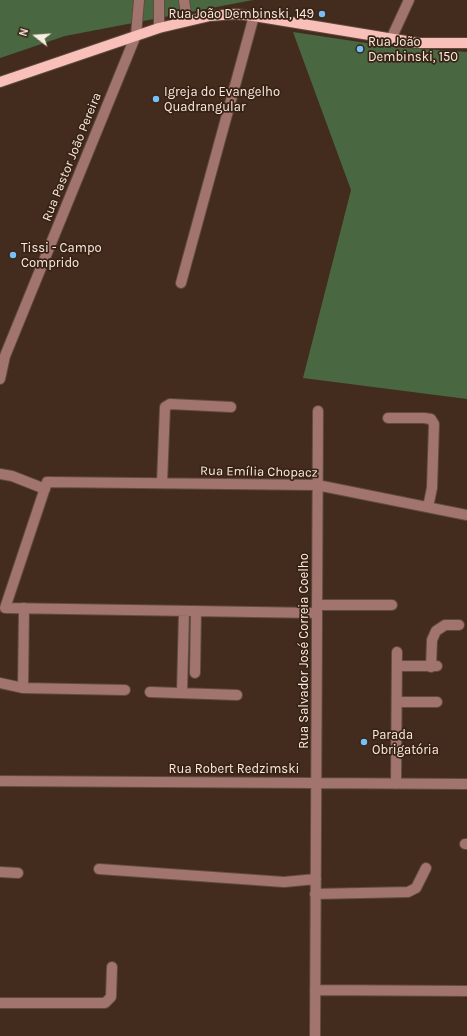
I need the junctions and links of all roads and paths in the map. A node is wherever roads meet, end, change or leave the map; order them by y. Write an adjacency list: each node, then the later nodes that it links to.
1 (139, 0): 8 (street, Rua Pastor João Pereira)
2 (159, 0): 7 (street)
3 (184, 0): 6 (street)
4 (409, 0): 9 (street)
5 (254, 16): 6 (main road); 9 (main road); 12 (street)
6 (186, 21): 7 (main road)
7 (159, 28): 8 (main road)
8 (136, 35): 11 (main road); 13 (street, Rua Pastor João Pereira)
9 (391, 39): 10 (main road)
10 (467, 43)
11 (0, 82)
12 (181, 283)
13 (3, 356): 14 (street, Rua Pastor João Pereira)
14 (0, 379)
15 (231, 407): 19 (street)
16 (318, 411): 21 (street, Rua Salvador José Correia Coelho)
17 (388, 418): 22 (street)
18 (0, 474): 20 (street)
19 (162, 483): 20 (street, Rua Emília Chopacz); 21 (street, Rua Emília Chopacz)
20 (46, 485): 25 (street)
21 (317, 485): 22 (street, Rua Emília Chopacz); 26 (street, Rua Salvador José Correia Coelho)
22 (428, 507): 23 (street, Rua Emília Chopacz)
23 (467, 515)
24 (392, 605): 26 (street)
25 (24, 608): 27 (street); 34 (street)
26 (317, 609): 28 (street); 42 (street, Rua Salvador José Correia Coelho)
27 (184, 611): 28 (street); 37 (street)
28 (196, 611): 32 (street)
29 (459, 625): 31 (street)
30 (397, 652): 31 (street)
31 (397, 666): 39 (street)
32 (195, 673)
33 (0, 683): 34 (street)
34 (23, 688): 35 (street)
35 (125, 690)
36 (150, 692): 37 (street)
37 (182, 693): 38 (street)
38 (238, 695)
39 (397, 702): 40 (street); 43 (street)
40 (437, 702)
41 (0, 780): 42 (street, Rua Robert Redzimski)
42 (316, 783): 43 (street, Rua Robert Redzimski); 49 (street, Rua Salvador José Correia Coelho)
43 (396, 784): 44 (street, Rua Robert Redzimski)
44 (467, 784)
45 (426, 868): 50 (street)
46 (99, 869): 49 (street)
47 (0, 872): 48 (street)
48 (18, 873)
49 (316, 879): 50 (street, Rua Salvador José Correia Coelho)
50 (316, 894): 52 (street, Rua Salvador José Correia Coelho)
51 (112, 967): 54 (street)
52 (315, 990): 53 (street); 55 (street, Rua Salvador José Correia Coelho)
53 (467, 991)
54 (0, 1003)
55 (315, 1036)

